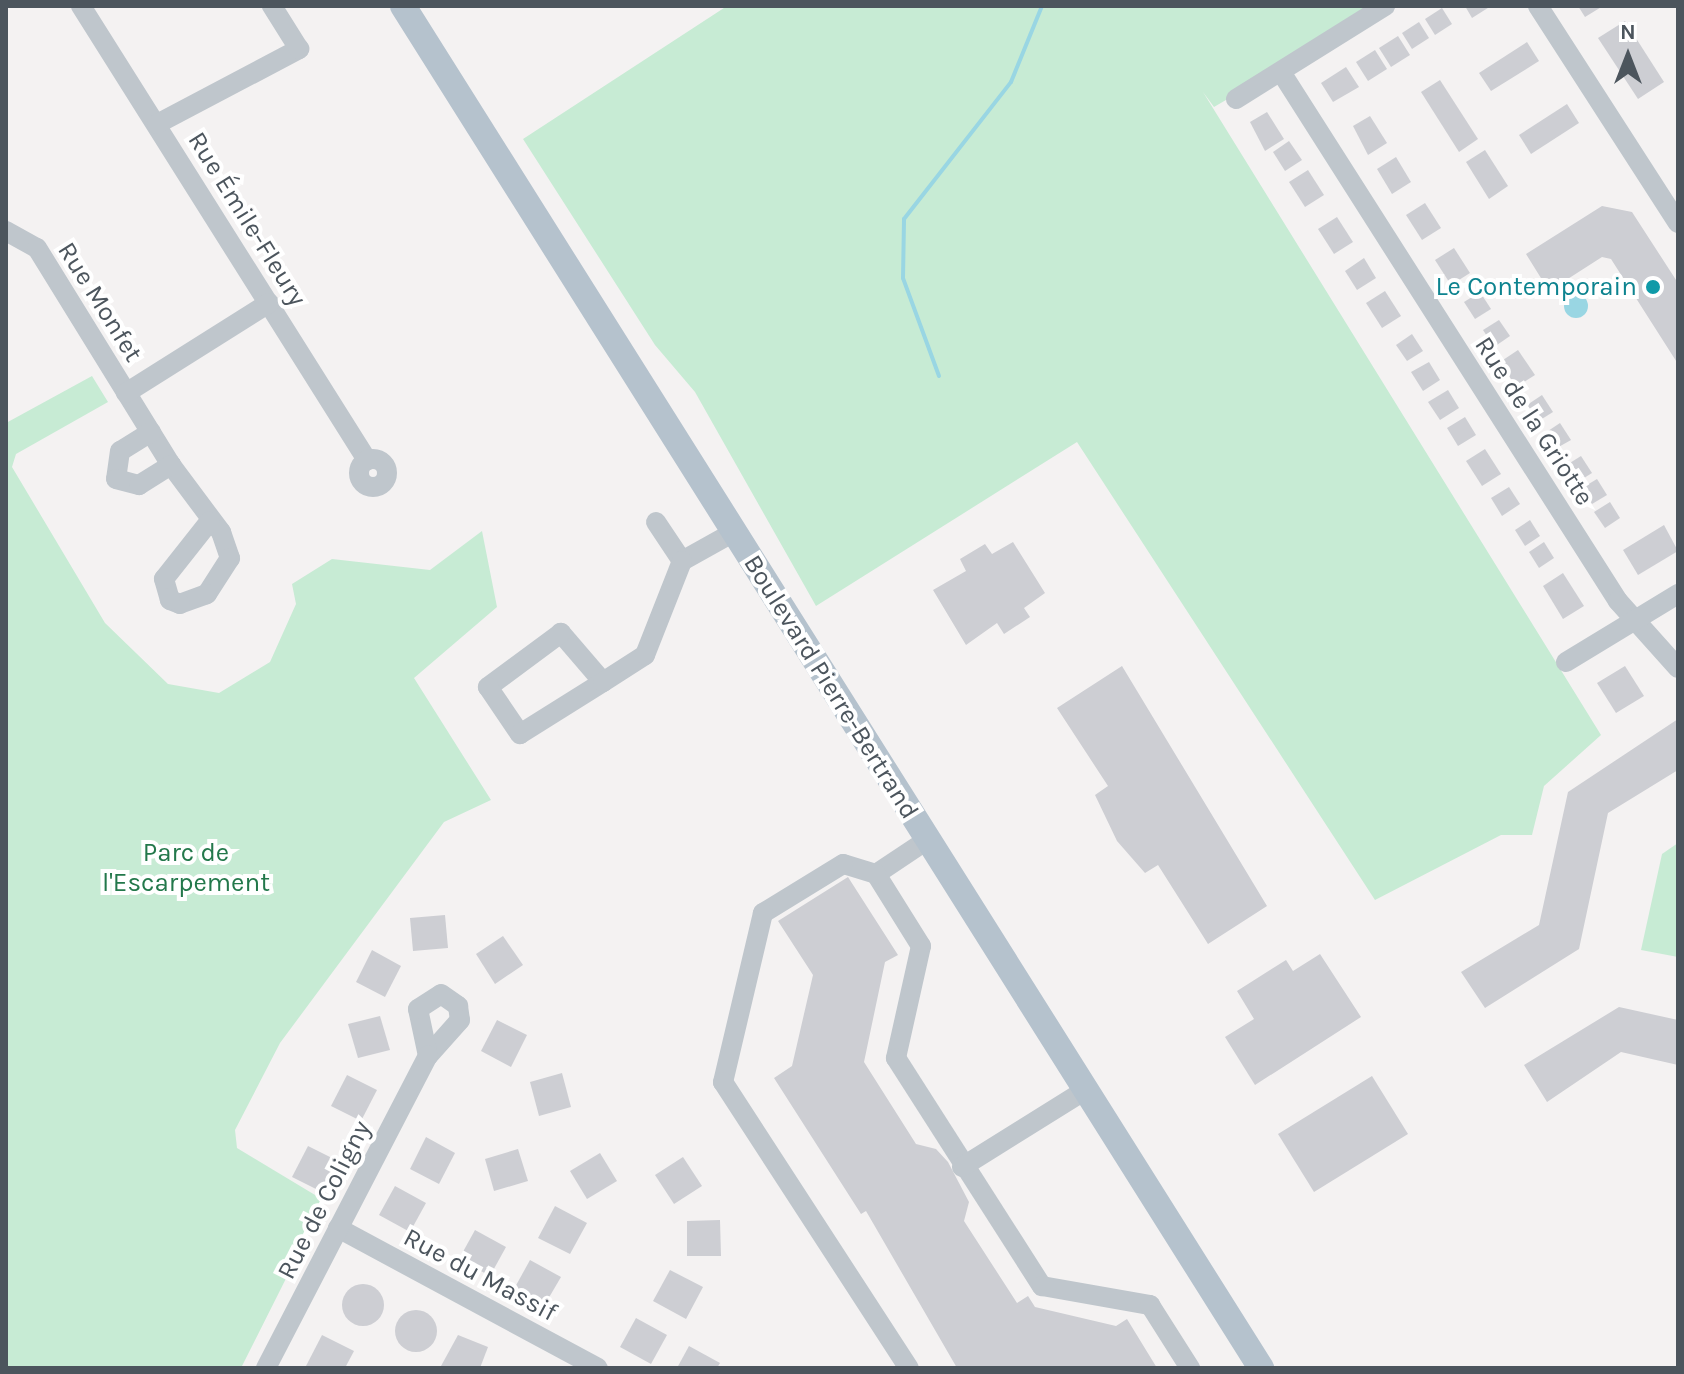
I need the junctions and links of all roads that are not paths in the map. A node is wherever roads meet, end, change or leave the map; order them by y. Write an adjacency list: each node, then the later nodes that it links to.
1 (81, 6): 8 (street, Rue Émile-Fleury)
2 (272, 6): 8 (street)
3 (403, 6): 18 (main road, Boulevard Pierre-Bertrand)
4 (1385, 6): 6 (street)
5 (1538, 6): 9 (street)
6 (1281, 72): 7 (street); 21 (street, Rue de la Griotte)
7 (1236, 99)
8 (157, 124): 11 (street, Rue Émile-Fleury)
9 (1678, 223)
10 (6, 231): 12 (street, Rue Monfet)
11 (269, 303): 12 (street, Rue Monfet); 14 (street, Rue Émile-Fleury)
12 (126, 393): 13 (street)
13 (151, 432): 15 (street); 15 (street)
14 (367, 460)
15 (171, 465): 16 (street)
16 (209, 522)
17 (656, 522): 19 (street)
18 (734, 532): 19 (street); 25 (main road, Boulevard Pierre-Bertrand)
19 (682, 561): 24 (street)
20 (1678, 594): 21 (street)
21 (1634, 619): 22 (street); 23 (street, Rue de la Griotte)
22 (1566, 662)
23 (1678, 668)
24 (603, 682): 24 (street)
25 (927, 840): 26 (street); 28 (main road, Boulevard Pierre-Bertrand)
26 (876, 874): 29 (street); 34 (street)
27 (428, 1056): 30 (street, Rue de Coligny)
28 (1085, 1090): 29 (street); 31 (main road, Boulevard Pierre-Bertrand)
29 (962, 1167): 35 (street)
30 (338, 1228): 32 (street, Rue de Coligny); 33 (street, Rue du Massif)
31 (1256, 1366)
32 (266, 1368)
33 (598, 1368)
34 (909, 1368)
35 (1190, 1368)

